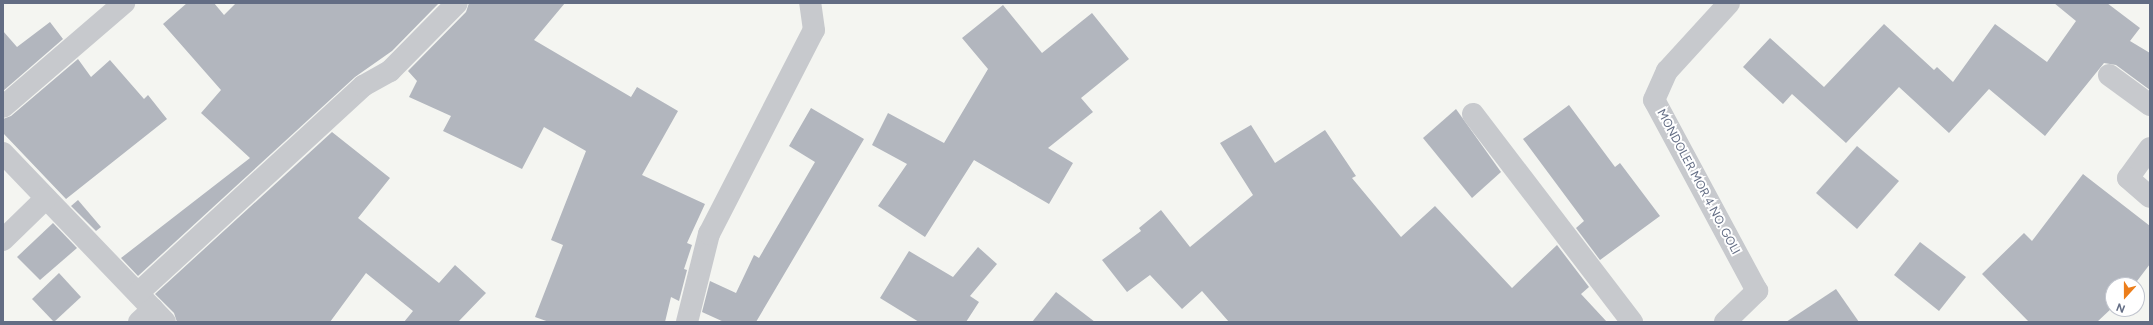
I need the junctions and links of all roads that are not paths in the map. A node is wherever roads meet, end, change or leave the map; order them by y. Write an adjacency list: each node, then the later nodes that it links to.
1 (124, 3): 7 (street)
2 (457, 3): 14 (street)
3 (810, 3): 16 (street)
4 (1729, 3): 18 (street, MONDOLER MOR 4 NO. GOLI)
5 (2109, 75): 6 (street)
6 (2150, 105)
7 (3, 106)
8 (1473, 114): 17 (street)
9 (2150, 148): 11 (street)
10 (3, 153): 12 (street)
11 (2150, 197)
12 (46, 198): 13 (street); 14 (street)
13 (3, 240)
14 (138, 293): 15 (street)
15 (152, 318)
16 (687, 322)
17 (1632, 322)
18 (1725, 322)

